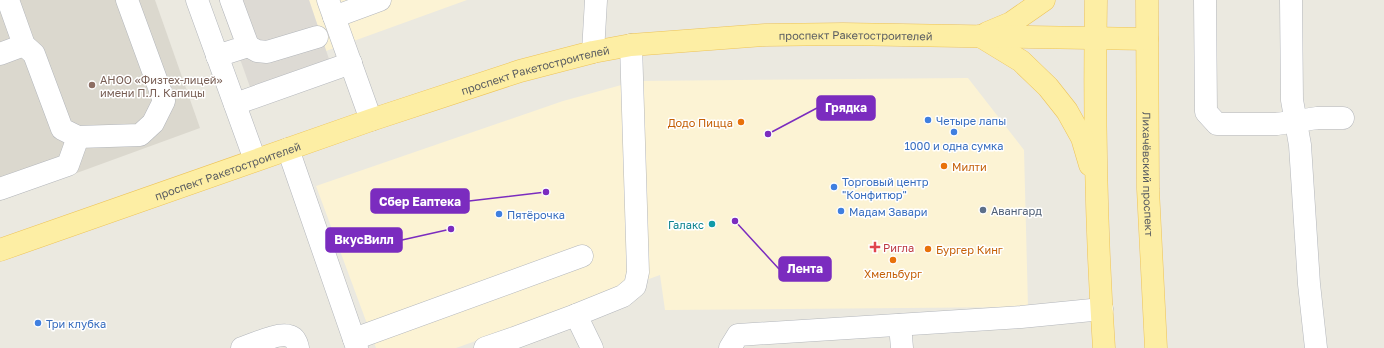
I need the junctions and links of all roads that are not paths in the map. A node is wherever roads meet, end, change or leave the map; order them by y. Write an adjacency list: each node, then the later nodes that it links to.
1 (8, 0): 17 (lane)
2 (127, 0): 28 (lane)
3 (197, 0): 22 (lane)
4 (231, 0): 19 (lane)
5 (380, 0): 12 (lane)
6 (596, 0): 20 (lane)
7 (1044, 0): 13 (main road)
8 (1096, 0): 15 (main road)
9 (1147, 0): 16 (main road, Лихачёвский проспект)
10 (1205, 0): 27 (lane)
11 (1291, 0): 27 (lane)
12 (331, 8): 23 (lane)
13 (980, 36): 15 (main road, проспект Ракетостроителей); 18 (main road, проспект Ракетостроителей); 31 (main road)
14 (317, 37): 19 (lane)
15 (1096, 38): 16 (main road, проспект Ракетостроителей); 31 (main road)
16 (1147, 39): 46 (main road, Лихачёвский проспект)
17 (24, 45): 21 (lane); 28 (lane)
18 (631, 45): 20 (main road, проспект Ракетостроителей); 36 (lane)
19 (248, 46): 22 (lane)
20 (593, 52): 26 (main road, проспект Ракетостроителей)
21 (0, 54)
22 (217, 56): 24 (lane)
23 (351, 63): 24 (lane); 26 (lane)
24 (235, 104): 30 (lane)
25 (1343, 118): 27 (lane)
26 (371, 120): 29 (main road, проспект Ракетостроителей)
27 (1296, 121): 47 (lane)
28 (78, 137): 32 (lane)
29 (288, 149): 30 (main road, проспект Ракетостроителей); 38 (lane)
30 (255, 160): 33 (main road, проспект Ракетостроителей)
31 (1097, 185): 35 (main road)
32 (0, 189)
33 (0, 250)
34 (582, 256): 38 (lane)
35 (1102, 309): 37 (lane); 45 (main road)
36 (576, 315): 41 (lane); 42 (lane)
37 (900, 325): 43 (lane); 44 (lane)
38 (356, 344)
39 (242, 348): 40 (lane)
40 (298, 348)
41 (485, 348)
42 (592, 348)
43 (730, 348)
44 (902, 348)
45 (1104, 348)
46 (1156, 348)
47 (1316, 348)

